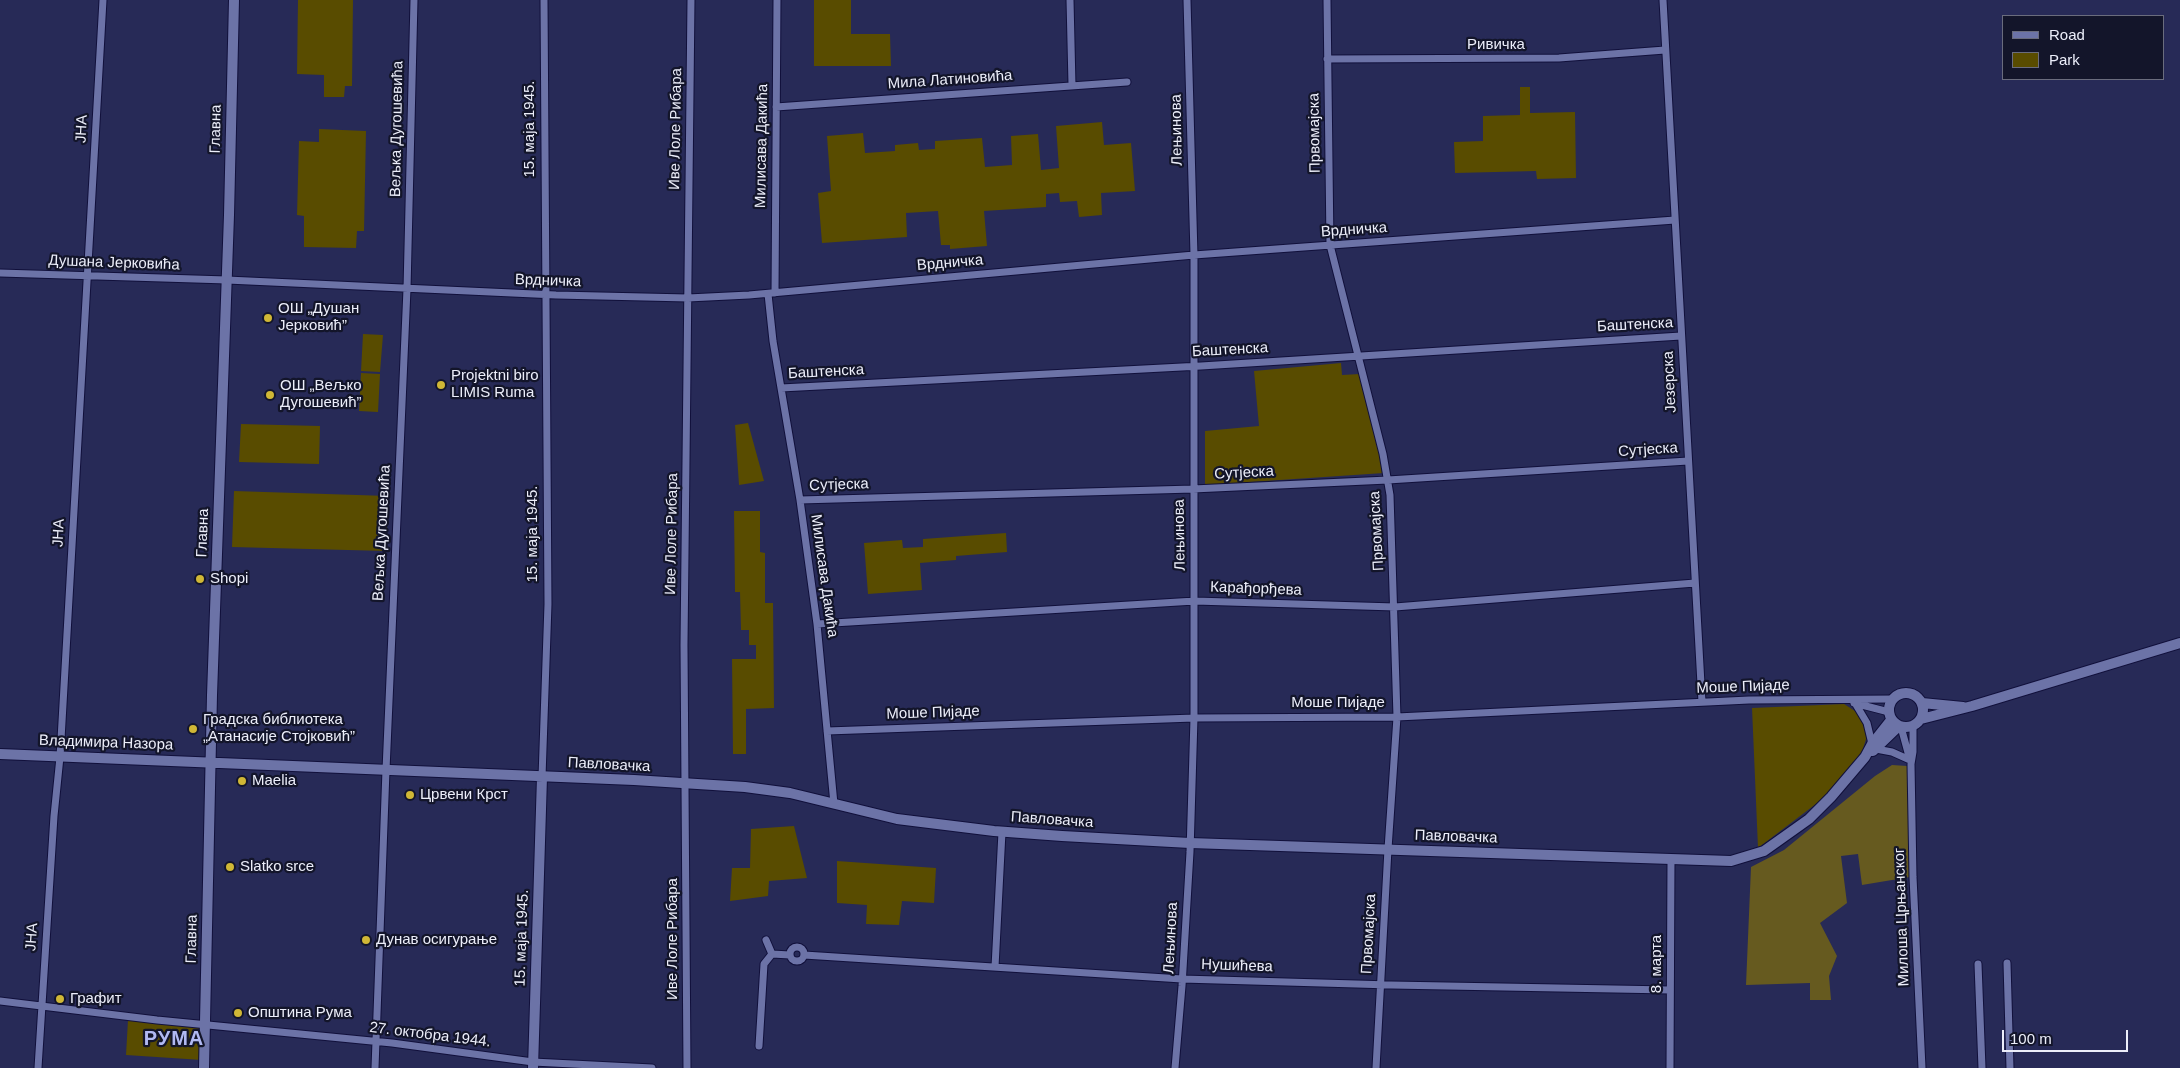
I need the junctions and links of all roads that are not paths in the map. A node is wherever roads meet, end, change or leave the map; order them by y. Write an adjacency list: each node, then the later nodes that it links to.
1 (103, 0): 20 (street, ЈНА)
2 (234, 0): 21 (street, Главна)
3 (414, 0): 22 (street, Вељка Дугошевића)
4 (544, 0): 24 (street, 15. маја 1945.)
5 (691, 0): 25 (street, Иве Лоле Рибара)
6 (777, 0): 15 (street, Милисава Дакића)
7 (1070, 0): 14 (street)
8 (1187, 0): 18 (street, Лењинова)
9 (1327, 0): 12 (street, Првомајска)
10 (1663, 0): 11 (street, Језерска)
11 (1665, 50): 12 (street, Ривичка); 16 (street, Језерска)
12 (1327, 59): 17 (street, Првомајска)
13 (1127, 82): 14 (street, Мила Латиновића)
14 (1072, 85): 15 (street, Мила Латиновића)
15 (776, 107): 23 (street, Милисава Дакића)
16 (1675, 220): 17 (street, Врдничка); 26 (street, Језерска)
17 (1330, 245): 18 (street, Врдничка); 27 (street, Првомајска)
18 (1194, 255): 23 (street, Врдничка); 28 (street, Лењинова)
19 (0, 272): 20 (street, Душана Јерковића)
20 (87, 276): 21 (street, Душана Јерковића); 51 (street, ЈНА)
21 (227, 280): 22 (street, Врдничка); 52 (street, Главна)
22 (407, 289): 24 (street, Врдничка); 54 (street, Вељка Дугошевића)
23 (772, 294): 25 (street, Врдничка); 29 (street, Милисава Дакића)
24 (546, 295): 25 (street, Врдничка); 55 (street, 15. маја 1945.)
25 (688, 298): 56 (street, Иве Лоле Рибара)
26 (1681, 336): 27 (street, Баштенска); 30 (street, Језерска)
27 (1360, 356): 28 (street, Баштенска); 31 (street, Првомајска)
28 (1193, 366): 29 (street, Баштенска); 32 (street, Лењинова)
29 (781, 388): 33 (street, Милисава Дакића)
30 (1688, 462): 31 (street, Сутјеска); 34 (street, Језерска)
31 (1388, 480): 32 (street, Сутјеска); 36 (street, Првомајска)
32 (1192, 489): 33 (street, Сутјеска); 35 (street, Лењинова)
33 (800, 500): 37 (street, Милисава Дакића)
34 (1695, 583): 36 (street, Карађорђева); 41 (street, Језерска)
35 (1195, 601): 36 (street, Карађорђева); 37 (street, Карађорђева); 45 (street, Лењинова)
36 (1395, 607): 44 (street, Првомајска)
37 (817, 624): 48 (street, Милисава Дакића)
38 (2180, 642): 43 (street)
39 (1892, 699): 40 (street, Моше Пијаде); 42 (street); 46 (street, Павловачка)
40 (1852, 701): 41 (street, Моше Пијаде); 46 (street, Моше Пијаде); 49 (street)
41 (1702, 702): 44 (street, Моше Пијаде)
42 (1922, 703): 43 (street); 47 (street)
43 (1963, 707): 47 (street)
44 (1397, 717): 45 (street, Моше Пијаде); 60 (street, Првомајска)
45 (1194, 718): 48 (street, Моше Пијаде); 59 (street, Лењинова)
46 (1895, 721): 47 (street); 49 (street, Павловачка); 53 (street, Милоша Црњанског)
47 (1917, 722): 53 (street, Милоша Црњанског)
48 (827, 731): 57 (street, Милисава Дакића)
49 (1872, 749): 53 (street); 61 (street, Павловачка)
50 (0, 754): 51 (street, Владимира Назора)
51 (60, 757): 52 (street, Владимира Назора); 71 (street, ЈНА)
52 (211, 762): 54 (street, Павловачка); 72 (street, Главна)
53 (1911, 762): 84 (street, Милоша Црњанског)
54 (386, 770): 55 (street, Павловачка); 73 (street, Вељка Дугошевића)
55 (542, 777): 56 (street, Павловачка); 75 (street, 15. маја 1945.)
56 (685, 783): 57 (street, Павловачка); 80 (street, Иве Лоле Рибара)
57 (834, 804): 58 (street, Павловачка)
58 (1002, 832): 59 (street, Павловачка); 66 (street, Павловачка)
59 (1190, 844): 60 (street, Павловачка); 67 (street, Лењинова)
60 (1388, 849): 61 (street, Павловачка); 68 (street, Првомајска)
61 (1671, 860): 69 (street, 8. марта)
62 (766, 940): 63 (street)
63 (772, 954): 66 (street, Нушићева); 74 (street)
64 (2007, 963): 86 (street)
65 (1978, 964): 85 (street)
66 (995, 967): 67 (street, Нушићева)
67 (1182, 979): 68 (street, Нушићева); 81 (street, Лењинова)
68 (1380, 984): 69 (street, Нушићева); 82 (street, Првомајска)
69 (1670, 990): 83 (street, 8. марта)
70 (0, 1001): 71 (street, 27. октобра 1944.)
71 (42, 1006): 72 (street, 27. октобра 1944.); 76 (street, ЈНА)
72 (205, 1024): 73 (street, 27. октобра 1944.); 77 (street, Главна)
73 (376, 1041): 75 (street, 27. октобра 1944.); 78 (street, Вељка Дугошевића)
74 (759, 1046)
75 (533, 1065): 79 (street, 27. октобра 1944.)
76 (38, 1068)
77 (204, 1068)
78 (375, 1068)
79 (652, 1068)
80 (687, 1068)
81 (1175, 1068)
82 (1376, 1068)
83 (1670, 1068)
84 (1922, 1068)
85 (1982, 1068)
86 (2010, 1068)

